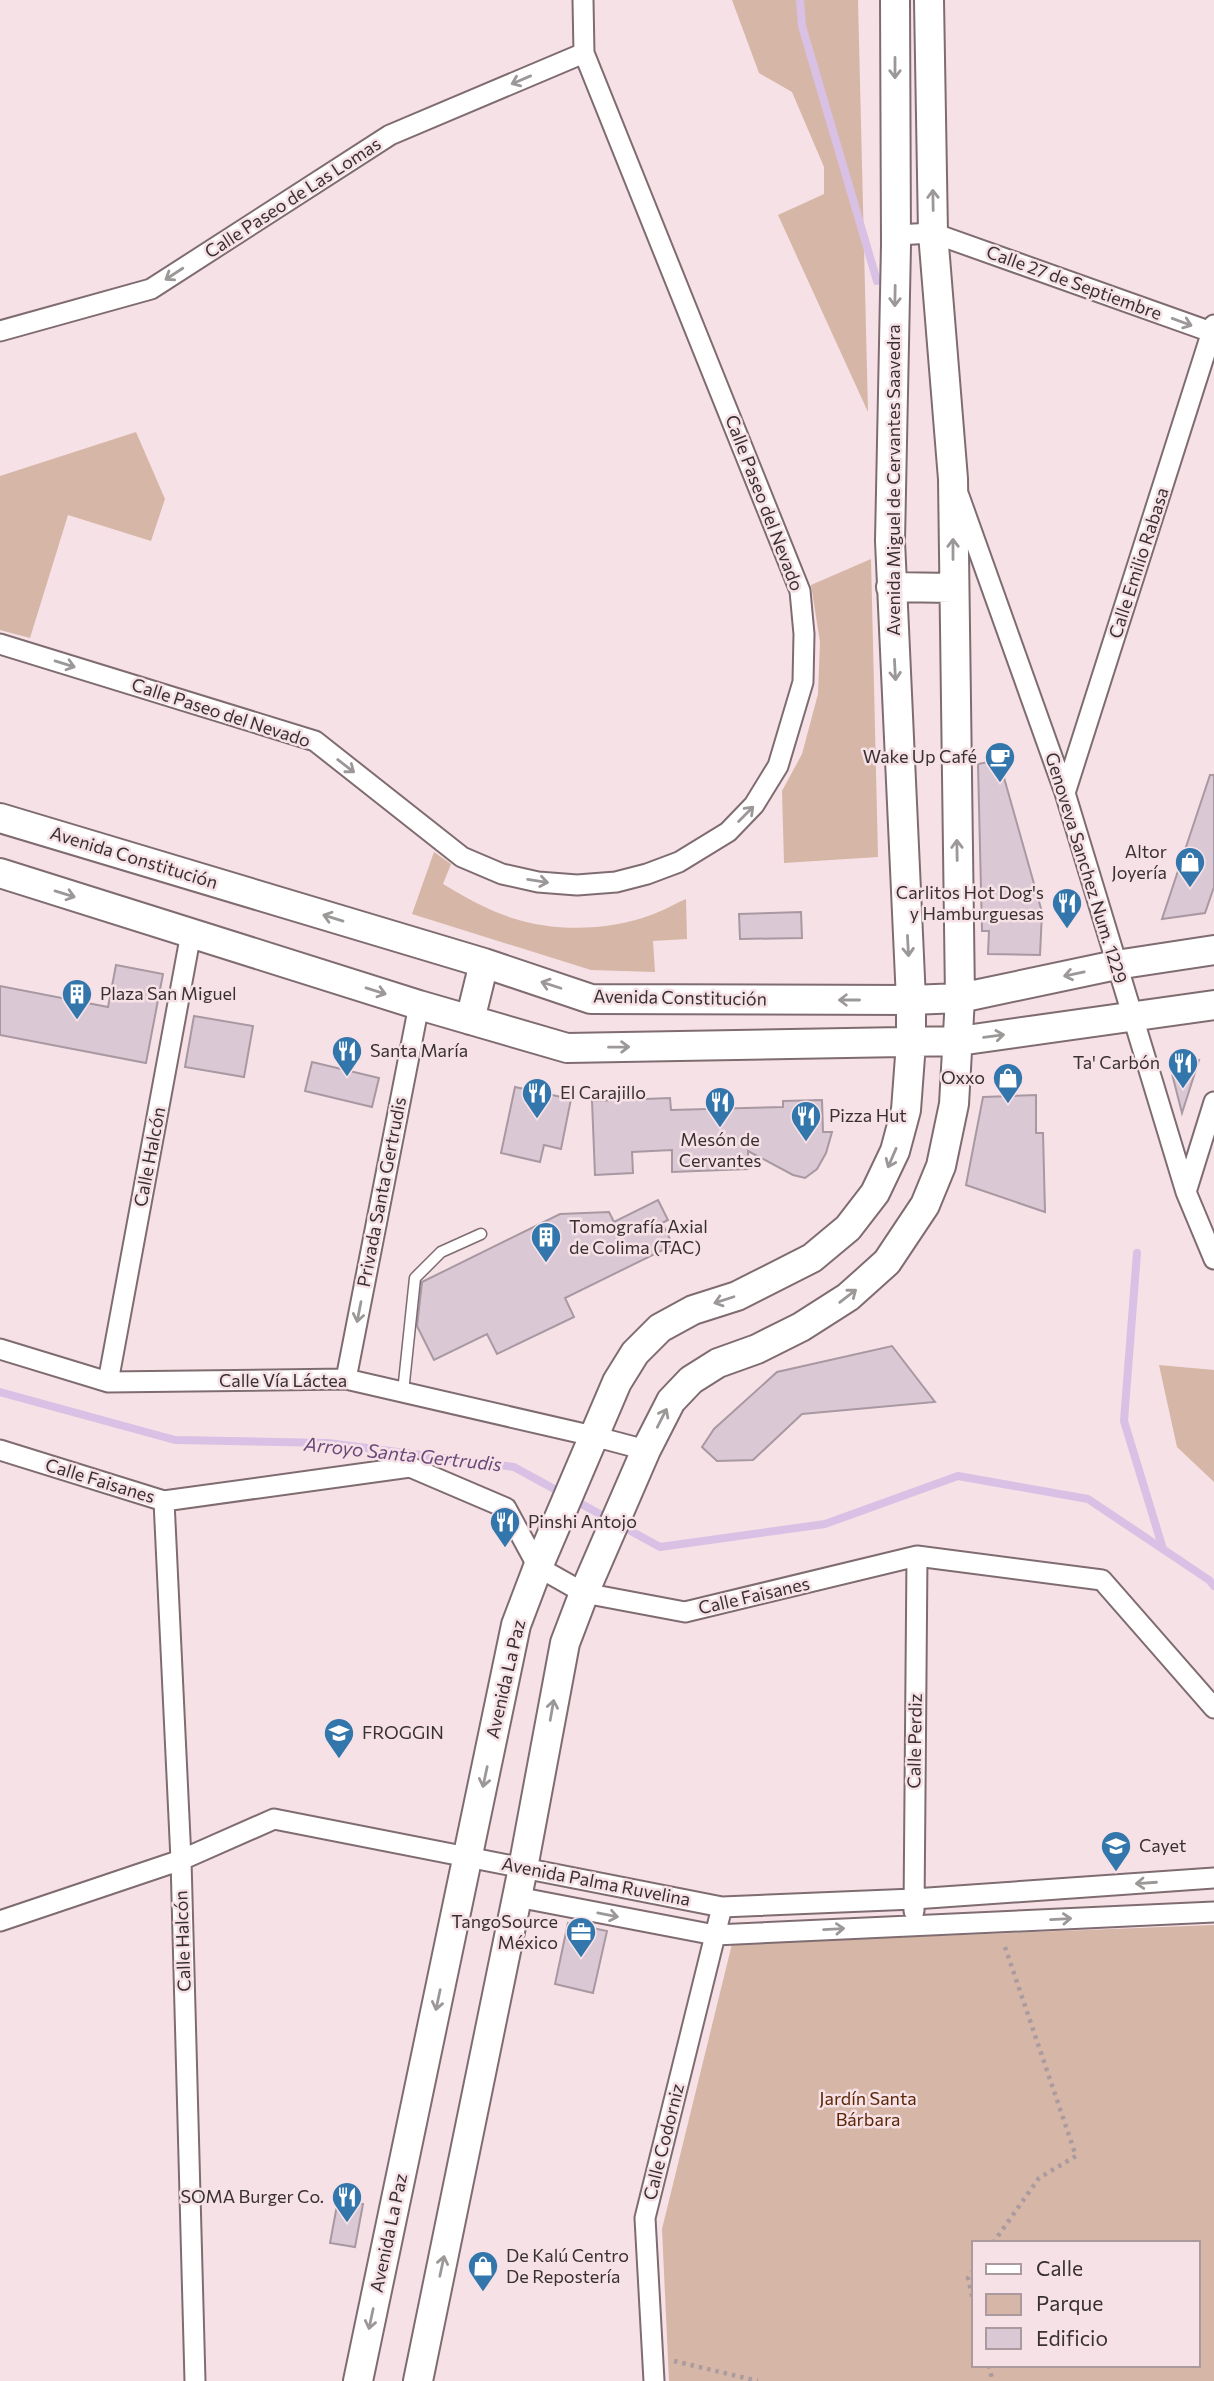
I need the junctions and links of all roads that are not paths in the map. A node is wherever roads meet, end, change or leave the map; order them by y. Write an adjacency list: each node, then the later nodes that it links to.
1 (583, 0): 4 (street)
2 (895, 0): 6 (street, Avenida Miguel de Cervantes Saavedra, one-way to 6)
3 (929, 0): 5 (street, one-way to 3)
4 (584, 53): 8 (street, Calle Paseo de Las Lomas, one-way to 8); 12 (street, Calle Paseo del Nevado, one-way to 4)
5 (933, 233): 6 (street); 7 (street, Calle 27 de Septiembre, one-way to 7); 9 (street)
6 (896, 235): 10 (street, Avenida Miguel de Cervantes Saavedra, one-way to 10)
7 (1213, 330): 13 (street, Calle Emilio Rabasa)
8 (0, 331)
9 (953, 478): 11 (street, one-way to 9); 13 (street, Genoveva Sanchez Num. 1229)
10 (891, 587): 11 (street); 21 (street, Avenida Miguel de Cervantes Saavedra, one-way to 21)
11 (953, 589): 20 (street, one-way to 11)
12 (0, 644)
13 (1065, 793): 19 (street, Genoveva Sanchez Num. 1229)
14 (0, 818): 18 (street, Avenida Constitución, one-way to 14)
15 (0, 873): 16 (street, one-way to 16)
16 (191, 933): 22 (street, one-way to 22); 34 (street, Calle Halcón)
17 (1214, 950): 19 (street, Avenida Constitución)
18 (484, 963): 21 (street, Avenida Constitución, one-way to 18); 25 (street)
19 (1116, 965): 20 (street, Avenida Constitución, one-way to 20); 24 (street, Genoveva Sanchez Num. 1229)
20 (960, 998): 21 (street, Avenida Constitución); 26 (street)
21 (911, 1000): 27 (street, Avenida Miguel de Cervantes Saavedra)
22 (419, 1005): 25 (street); 33 (street, Privada Santa Gertrudis, one-way to 33)
23 (1214, 1005): 24 (street)
24 (1133, 1017): 26 (street, one-way to 24); 29 (street, Genoveva Sanchez Num. 1229)
25 (470, 1020): 27 (street, one-way to 27)
26 (959, 1041): 27 (street); 38 (street, one-way to 26)
27 (911, 1043): 36 (street, Avenida La Paz, one-way to 36)
28 (1214, 1102): 29 (street)
29 (1186, 1192): 31 (street, Genoveva Sanchez Num. 1229)
30 (481, 1234): 35 (lane)
31 (1214, 1259)
32 (0, 1349): 34 (street, Calle Vía Láctea)
33 (346, 1379): 34 (street, Calle Vía Láctea); 35 (street, Calle Vía Láctea)
34 (108, 1381)
35 (403, 1392): 36 (street, Calle Vía Láctea)
36 (593, 1436): 38 (street, Calle Vía Láctea); 41 (street, Avenida La Paz)
37 (0, 1450): 39 (street, Calle Faisanes)
38 (646, 1450): 42 (street)
39 (164, 1501): 41 (street, Calle Faisanes); 45 (street, Calle Halcón)
40 (918, 1556): 42 (street, Calle Faisanes); 43 (street, Calle Faisanes); 49 (street, Calle Perdiz)
41 (538, 1567): 42 (street, Calle Faisanes); 44 (street, Avenida La Paz, one-way to 44)
42 (584, 1593): 46 (street, one-way to 42)
43 (1214, 1708)
44 (468, 1857): 45 (street, Avenida Palma Ruvelina); 46 (street, Avenida Palma Ruvelina); 56 (street, Avenida La Paz, one-way to 56)
45 (181, 1860): 52 (street, Avenida Palma Ruvelina); 55 (street, Calle Halcón)
46 (523, 1868): 48 (street); 50 (street, Avenida Palma Ruvelina)
47 (1214, 1878): 49 (street, Avenida Palma Ruvelina, one-way to 49)
48 (517, 1897): 54 (street, Avenida Palma Ruvelina, one-way to 54); 57 (street, one-way to 48)
49 (914, 1899): 50 (street, Avenida Palma Ruvelina); 53 (street, Calle Perdiz)
50 (722, 1907): 54 (street, Calle Codorniz)
51 (1214, 1912): 53 (street, Avenida Palma Ruvelina, one-way to 51)
52 (0, 1921)
53 (915, 1926): 54 (street, Avenida Palma Ruvelina, one-way to 53)
54 (715, 1935): 58 (street, Calle Codorniz)
55 (195, 2381)
56 (358, 2381)
57 (418, 2381)
58 (654, 2381)

